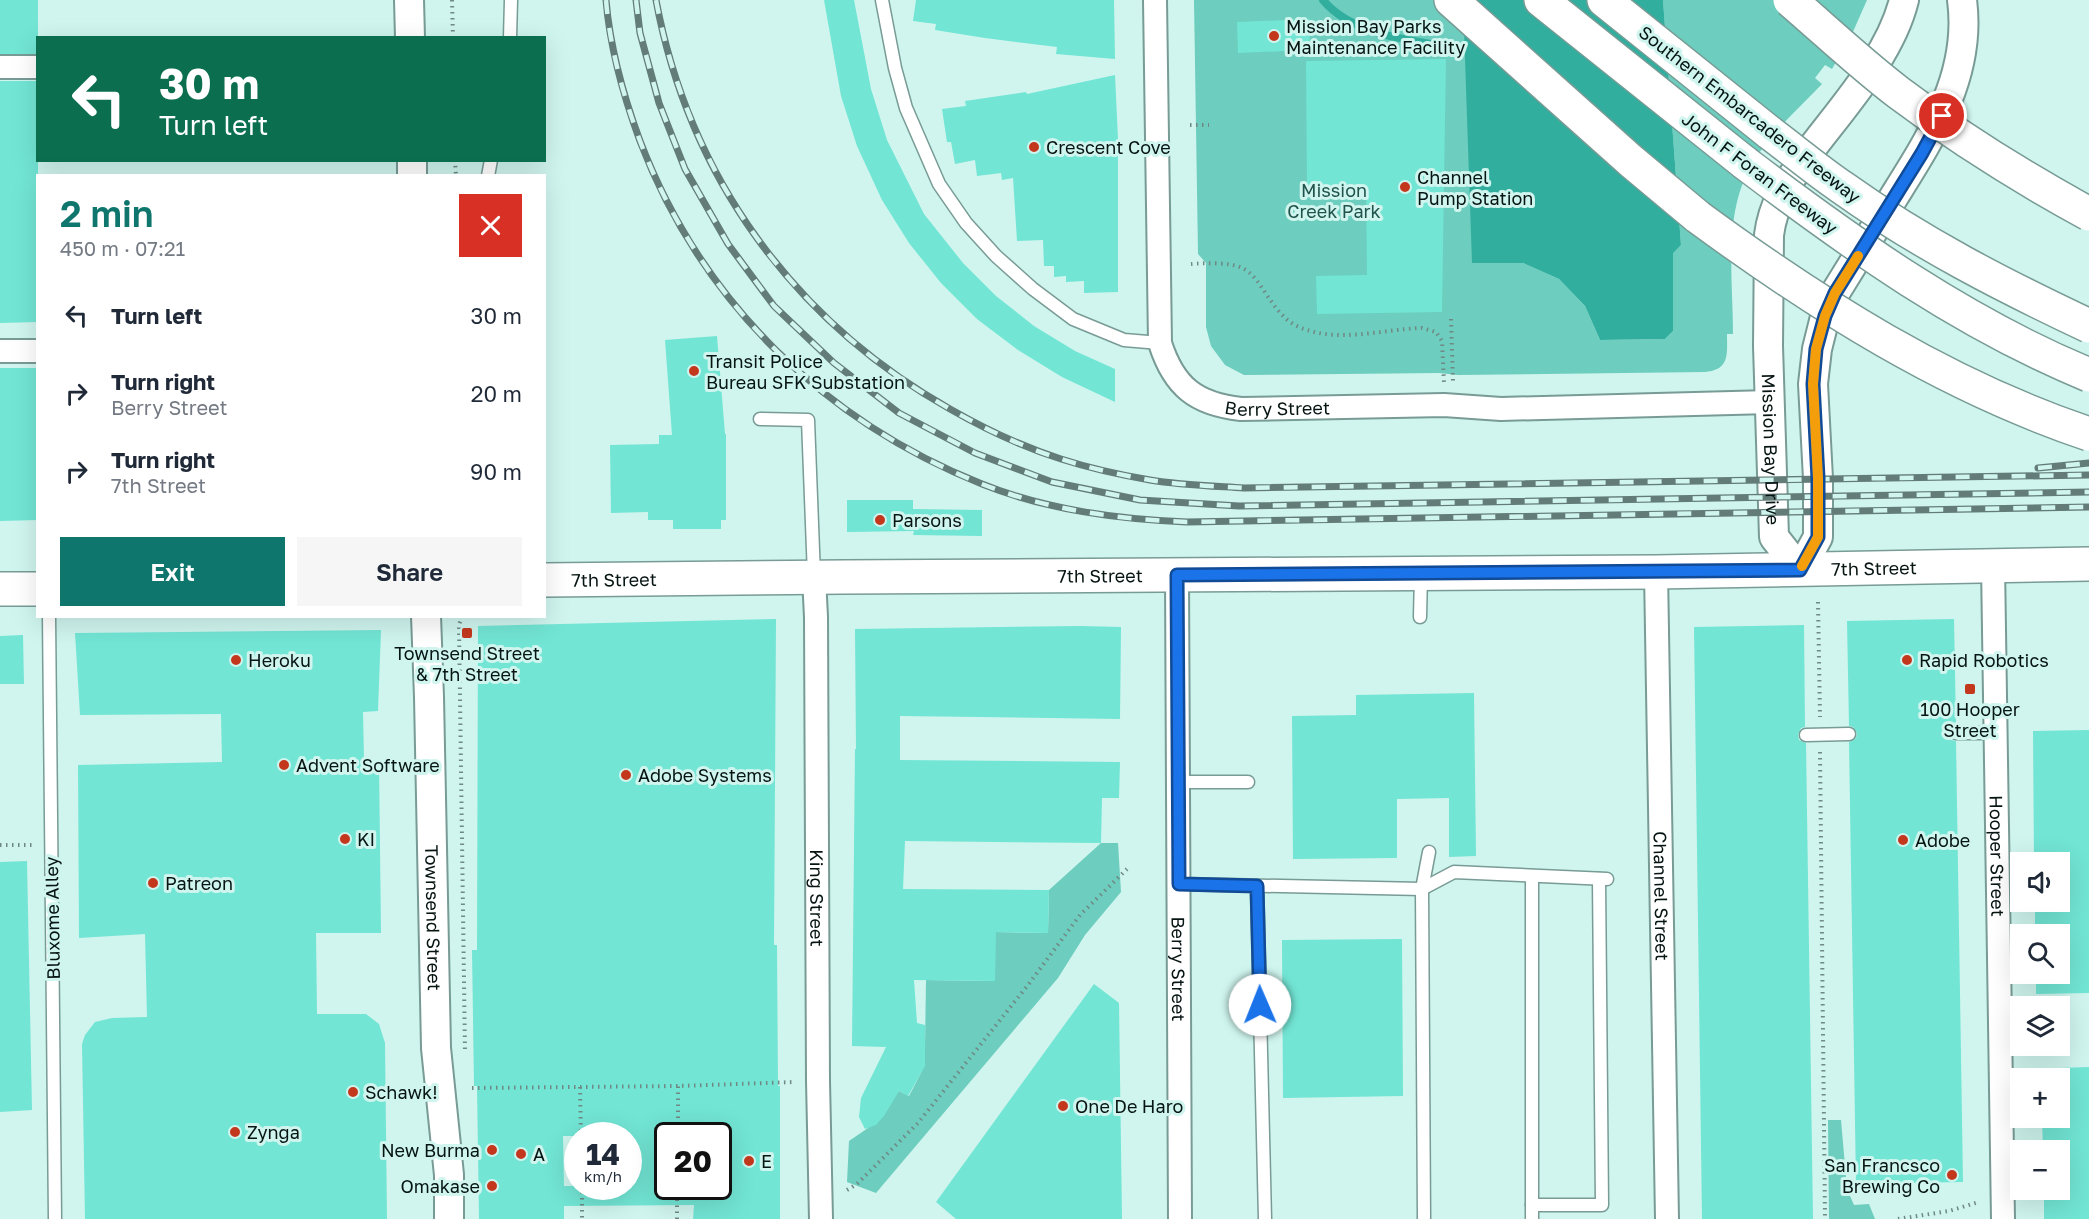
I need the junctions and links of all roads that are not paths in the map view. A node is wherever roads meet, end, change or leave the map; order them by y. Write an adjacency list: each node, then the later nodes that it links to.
1 (409, 0): 11 (street)
2 (511, 0): 12 (lane)
3 (882, 0): 17 (lane)
4 (1155, 0): 17 (street, Berry Street)
5 (1451, 0): 23 (main road, bridge)
6 (1541, 0): 20 (main road, John F Foran Freeway, bridge)
7 (1604, 0): 16 (main road, Southern Embarcadero Freeway, bridge)
8 (1790, 0): 15 (main road, bridge)
9 (1904, 0): 21 (street, Mission Bay Drive)
10 (1962, 0): 26 (street)
11 (410, 36)
12 (510, 36)
13 (0, 67): 14 (street)
14 (36, 67)
15 (2089, 214)
16 (2089, 326)
17 (1160, 343): 21 (street, Berry Street)
18 (0, 351): 19 (street)
19 (36, 351)
20 (2089, 375)
21 (1770, 402): 26 (street, Mission Bay Drive)
22 (760, 418): 30 (lane)
23 (2089, 434)
24 (2089, 564): 25 (main road, 7th Street)
25 (1993, 565): 26 (main road, 7th Street); 38 (street, Hooper Street)
26 (1800, 570): 27 (main road, 7th Street)
27 (1656, 572): 28 (main road, 7th Street); 56 (street, Channel Street)
28 (1421, 574): 29 (main road, 7th Street); 34 (lane)
29 (1177, 575): 30 (main road, 7th Street); 41 (street, Berry Street)
30 (814, 577): 31 (main road, 7th Street); 51 (street, King Street)
31 (546, 580)
32 (0, 589): 33 (main road)
33 (36, 589)
34 (1420, 617)
35 (49, 618): 49 (lane, Bluxome Alley)
36 (426, 618): 50 (street, Townsend Street)
37 (1956, 733): 38 (lane)
38 (1996, 733): 57 (street, Hooper Street)
39 (1849, 734): 40 (lane)
40 (1806, 735)
41 (1178, 782): 42 (lane); 45 (street, Berry Street)
42 (1248, 782)
43 (1429, 852): 47 (lane)
44 (1532, 876): 47 (lane); 48 (lane); 48 (lane)
45 (1179, 884): 46 (lane); 52 (street, Berry Street)
46 (1257, 886): 47 (lane); 53 (lane)
47 (1422, 889): 54 (lane)
48 (1532, 1206): 55 (lane)
49 (56, 1219)
50 (449, 1219)
51 (821, 1219)
52 (1180, 1219)
53 (1265, 1219)
54 (1424, 1219)
55 (1532, 1219)
56 (1667, 1219)
57 (2003, 1219)

